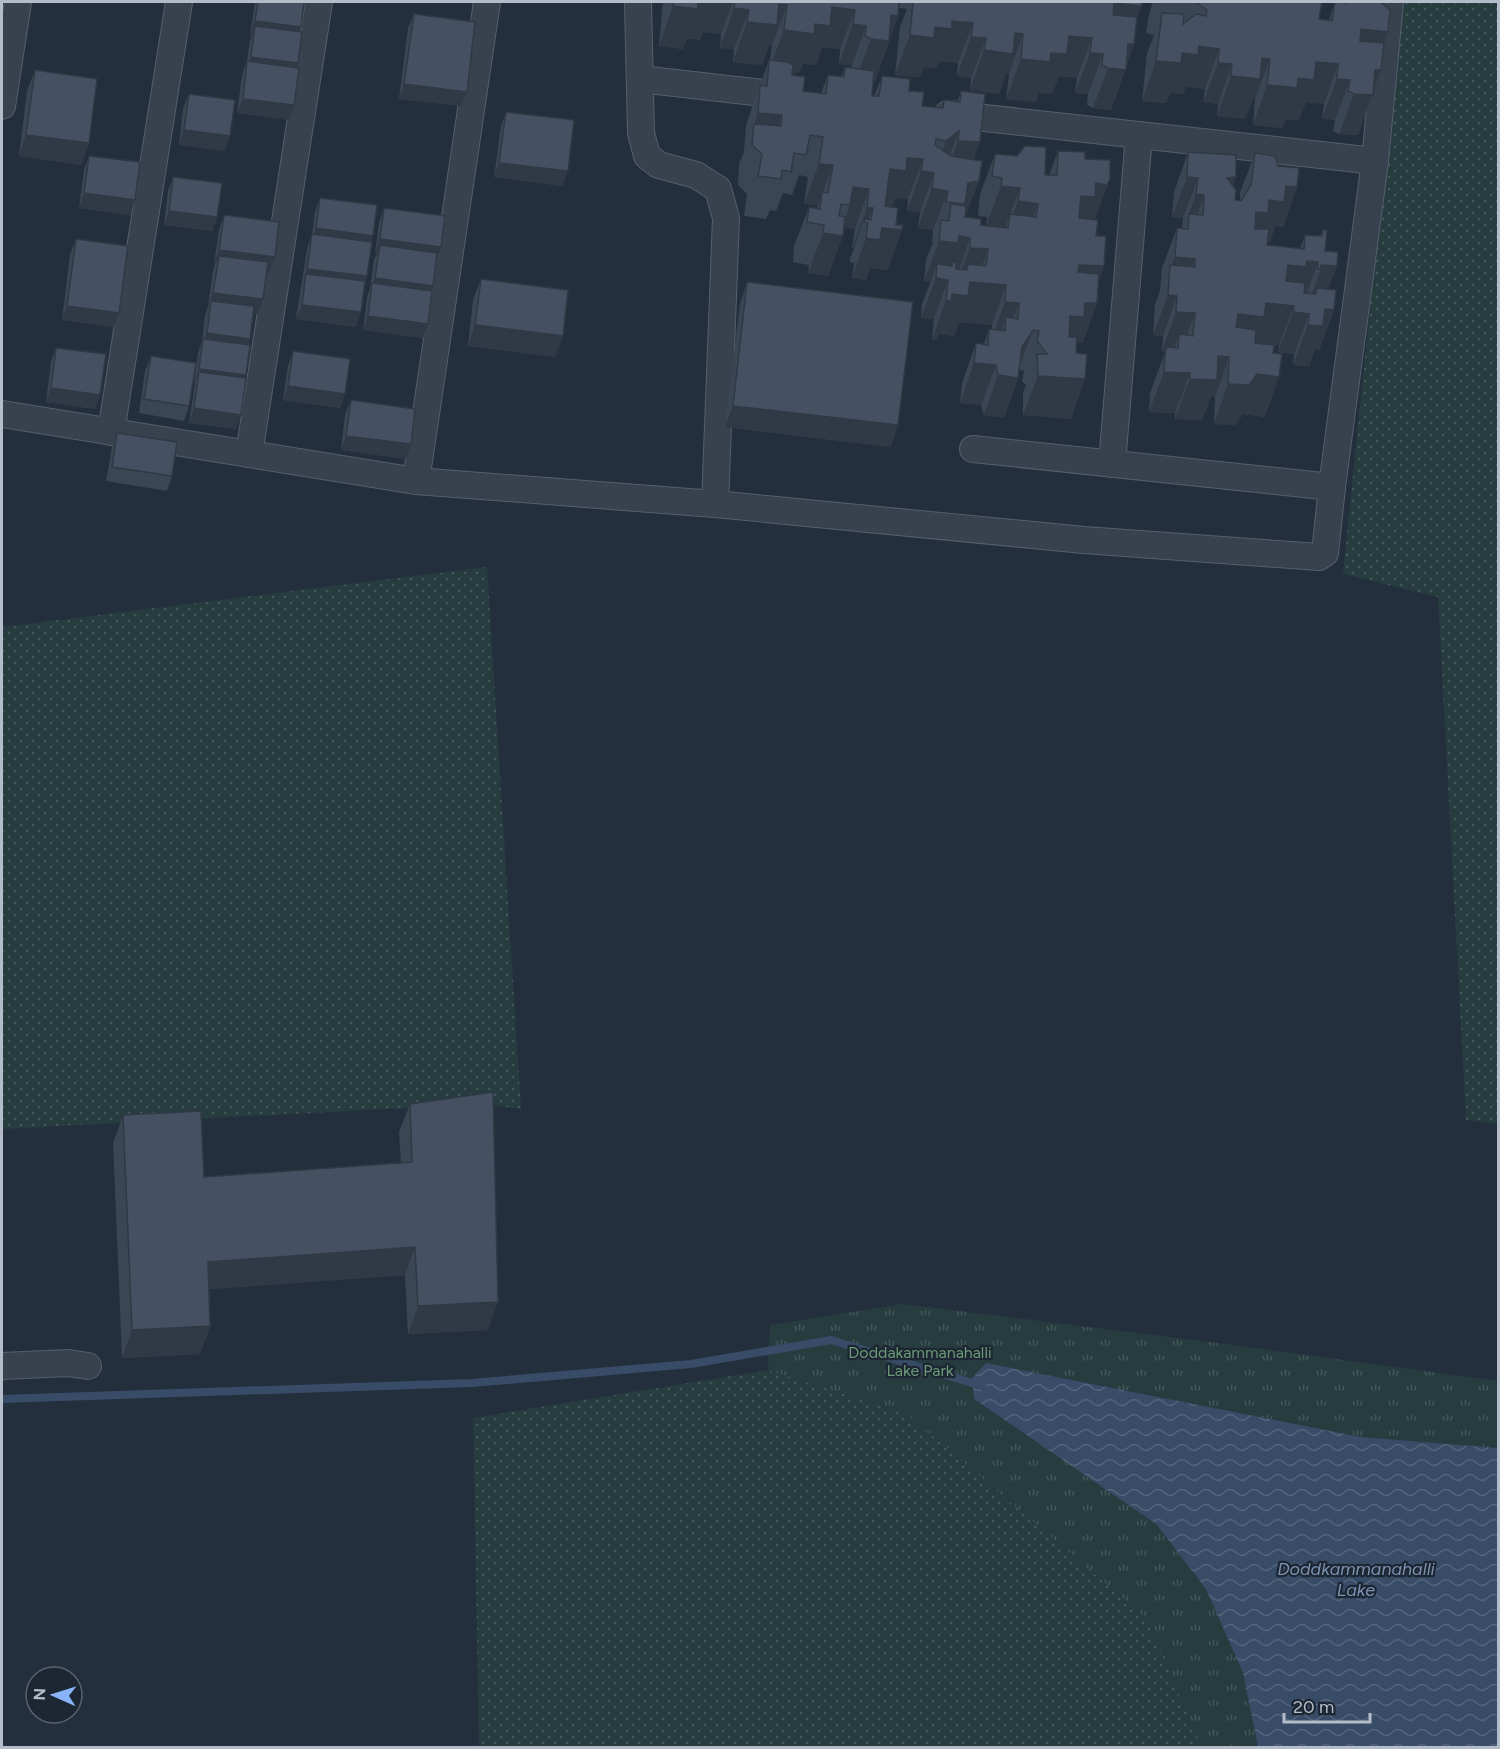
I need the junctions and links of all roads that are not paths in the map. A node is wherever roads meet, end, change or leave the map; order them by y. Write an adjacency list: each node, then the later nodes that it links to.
1 (18, 2): 9 (street)
2 (179, 2): 14 (street)
3 (319, 2): 16 (street)
4 (487, 2): 18 (street)
5 (638, 2): 7 (street)
6 (1390, 2): 12 (street)
7 (640, 80): 8 (street); 20 (street)
8 (818, 99)
9 (2, 106)
10 (925, 111): 11 (street)
11 (1139, 135): 12 (street); 17 (street)
12 (1375, 161): 19 (street)
13 (2, 414): 14 (street)
14 (111, 432): 16 (street)
15 (973, 449): 17 (street)
16 (249, 454): 18 (street)
17 (1112, 464): 19 (street)
18 (416, 481): 20 (street)
19 (1332, 487): 20 (street)
20 (715, 504)
21 (2, 1366): 22 (street)
22 (88, 1366)

